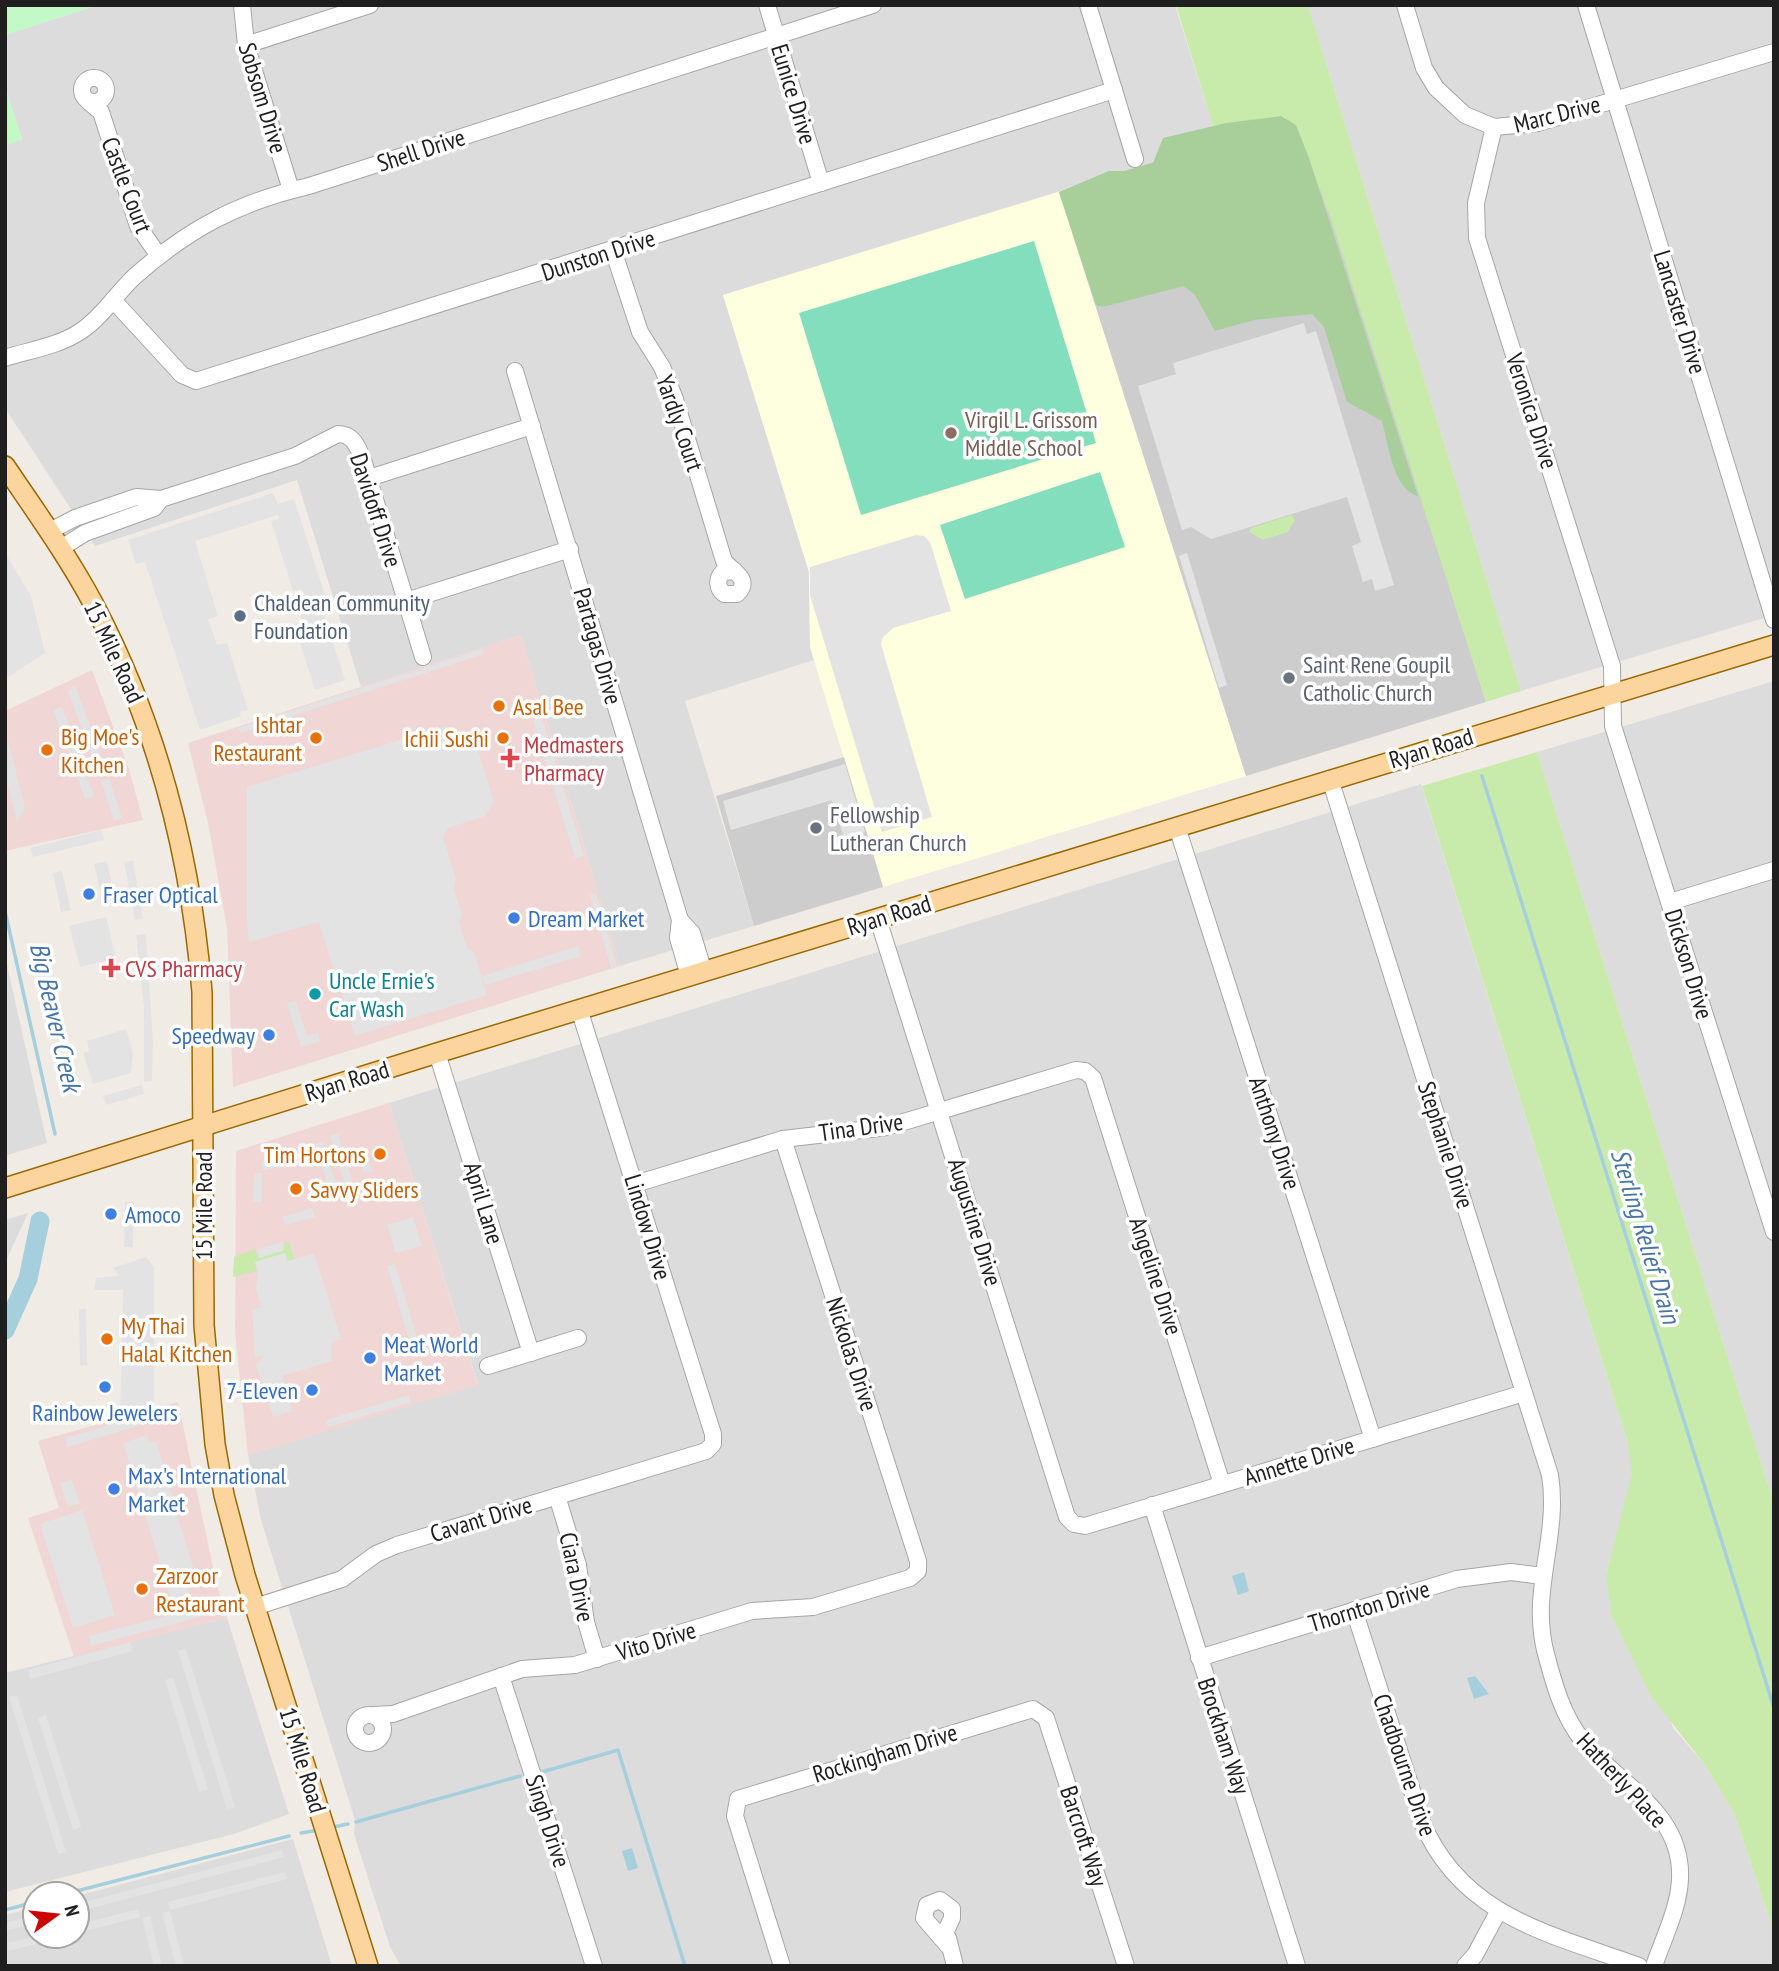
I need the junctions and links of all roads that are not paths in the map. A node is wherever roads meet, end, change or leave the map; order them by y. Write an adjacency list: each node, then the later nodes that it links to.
1 (242, 5): 9 (street, Sobsom Drive)
2 (370, 5): 9 (street)
3 (766, 5): 8 (street, Eunice Drive)
4 (873, 5): 8 (street, Shell Drive)
5 (1088, 5): 11 (street)
6 (1405, 5): 14 (street, Marc Drive)
7 (1586, 5): 12 (street, Lancaster Drive)
8 (776, 37): 16 (street, Eunice Drive); 17 (street, Shell Drive)
9 (246, 45): 17 (street, Sobsom Drive)
10 (1774, 52): 12 (street, Marc Drive)
11 (1114, 90): 15 (street); 16 (street, Dunston Drive)
12 (1615, 100): 14 (street, Marc Drive); 30 (street, Lancaster Drive)
13 (98, 104): 19 (street, Castle Court)
14 (1494, 127): 33 (street, Veronica Drive)
15 (1135, 159)
16 (821, 183): 18 (street, Dunston Drive)
17 (291, 190): 19 (street, Shell Drive)
18 (613, 250): 20 (street, Dunston Drive); 28 (street, Yardly Court)
19 (159, 256): 20 (street, Shell Drive)
20 (113, 300): 21 (street, Shell Drive)
21 (5, 358)
22 (515, 371): 23 (street, Partagas Drive)
23 (532, 426): 25 (street); 27 (street, Partagas Drive)
24 (5, 466): 26 (main road, 15 Mile Road)
25 (369, 478): 26 (street, Davidoff Drive); 29 (street, Davidoff Drive)
26 (55, 540): 44 (main road, 15 Mile Road)
27 (570, 549): 29 (street); 39 (street, Partagas Drive)
28 (726, 569)
29 (406, 601): 32 (street, Davidoff Drive)
30 (1774, 620)
31 (1774, 645): 33 (main road, Ryan Road)
32 (423, 657)
33 (1611, 694): 34 (main road, Ryan Road); 37 (street, Dickson Drive)
34 (1330, 779): 35 (main road, Ryan Road); 52 (street, Stephanie Drive)
35 (1177, 827): 38 (main road, Ryan Road); 53 (street, Anthony Drive)
36 (1774, 870): 37 (street)
37 (1670, 902): 48 (street, Dickson Drive)
38 (878, 919): 39 (main road, Ryan Road); 43 (street, Augustine Drive)
39 (696, 974): 40 (main road, Ryan Road)
40 (579, 1009): 41 (main road, Ryan Road); 46 (street, Lindow Drive)
41 (438, 1053): 44 (main road, Ryan Road); 50 (street, April Lane)
42 (1086, 1071): 43 (street, Tina Drive); 55 (street, Angeline Drive)
43 (940, 1112): 45 (street, Tina Drive); 59 (street, Augustine Drive)
44 (203, 1127): 47 (main road, Ryan Road); 62 (main road, 15 Mile Road)
45 (783, 1139): 46 (street, Tina Drive); 60 (street, Nickolas Drive)
46 (635, 1184): 54 (street, Lindow Drive)
47 (5, 1188)
48 (1774, 1232)
49 (578, 1338): 50 (street)
50 (531, 1353): 51 (street)
51 (488, 1366)
52 (1524, 1392): 53 (street, Annette Drive); 58 (street, Stephanie Drive)
53 (1373, 1439): 55 (street, Annette Drive)
54 (713, 1444): 56 (street, Cavant Drive)
55 (1222, 1484): 57 (street, Annette Drive)
56 (557, 1496): 62 (street, Cavant Drive); 65 (street, Ciara Drive)
57 (1152, 1505): 59 (street, Annette Drive); 64 (street, Brockham Way)
58 (1554, 1512): 61 (street, Hatherly Place)
59 (1074, 1524)
60 (918, 1571): 65 (street, Vito Drive)
61 (1542, 1576): 63 (street, Thornton Drive); 81 (street, Hatherly Place)
62 (255, 1607): 74 (main road, 15 Mile Road)
63 (1354, 1610): 64 (street, Thornton Drive); 71 (street, Chadbourne Drive)
64 (1199, 1658): 79 (street, Brockham Way)
65 (597, 1659): 66 (street, Vito Drive)
66 (501, 1676): 68 (street, Vito Drive); 75 (street, Singh Drive)
67 (1038, 1709): 76 (street, Rockingham Drive); 78 (street, Barcroft Way)
68 (393, 1713): 69 (street, Vito Drive); 70 (street)
69 (374, 1715): 70 (street); 70 (street)
70 (383, 1730)
71 (1498, 1912): 73 (street); 80 (street, Chadbourne Drive)
72 (943, 1930): 77 (street)
73 (1472, 1964)
74 (368, 1966)
75 (594, 1966)
76 (782, 1966)
77 (954, 1966)
78 (1126, 1966)
79 (1297, 1966)
80 (1639, 1966)
81 (1654, 1966)

